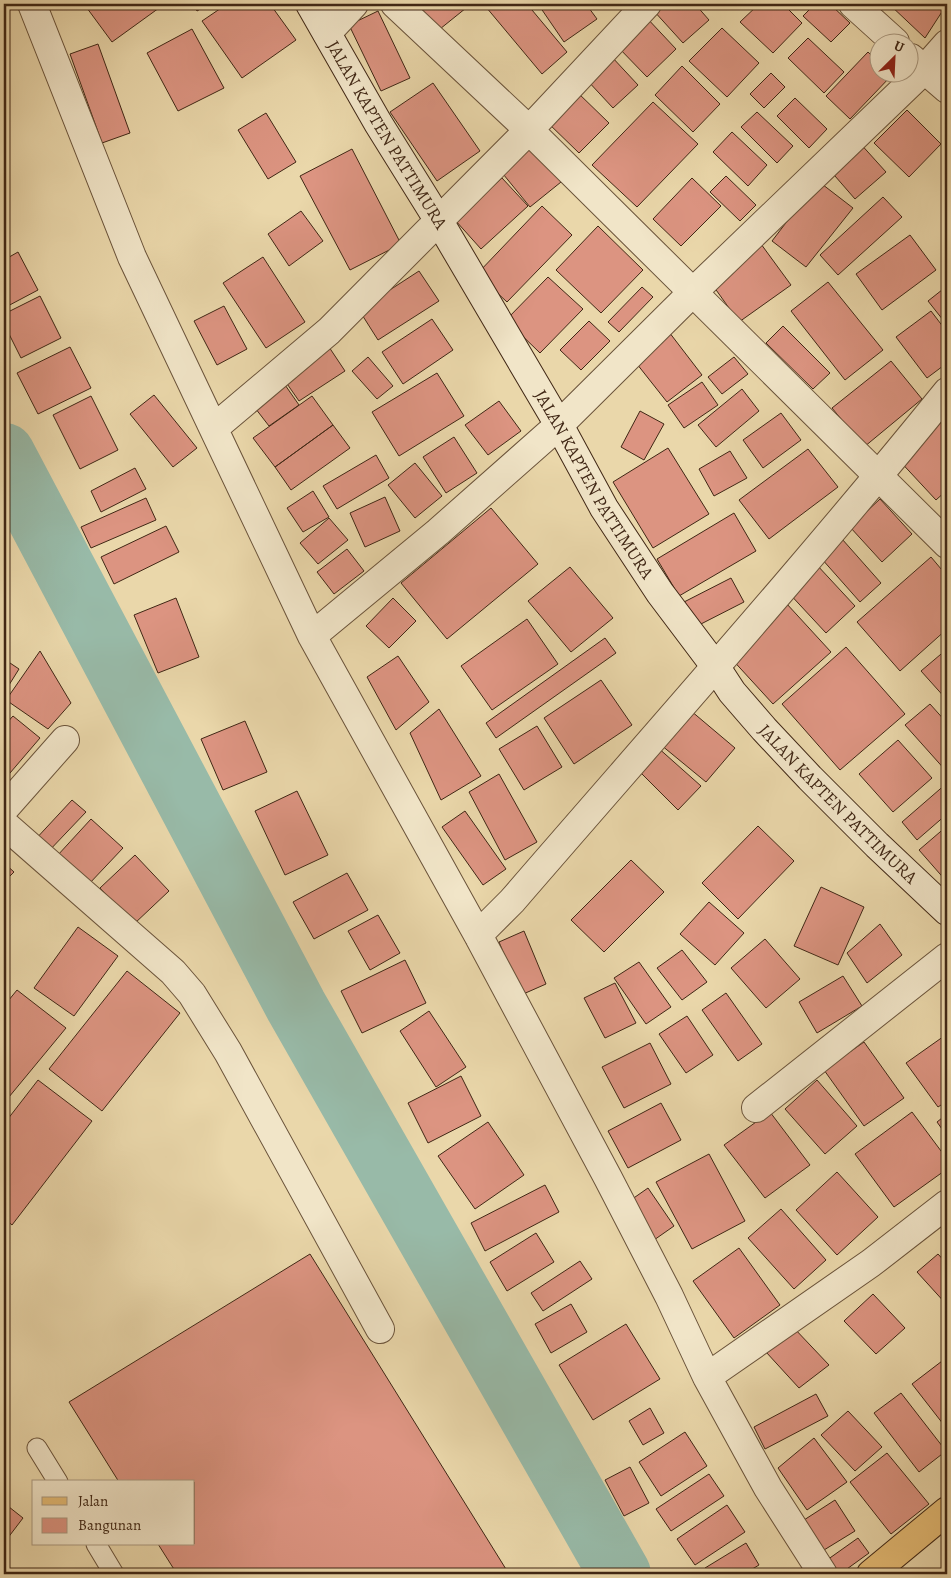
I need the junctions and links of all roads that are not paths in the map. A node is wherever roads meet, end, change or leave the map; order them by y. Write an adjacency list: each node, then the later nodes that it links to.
1 (32, 4): 19 (street)
2 (310, 4): 8 (street, JALAN KAPTEN PATTIMURA)
3 (354, 4): 8 (street)
4 (395, 4): 14 (street)
5 (647, 4): 14 (street)
6 (853, 4): 7 (street)
7 (884, 32)
8 (327, 33): 15 (street, JALAN KAPTEN PATTIMURA)
9 (947, 44): 10 (street)
10 (918, 61)
11 (918, 64): 13 (street)
12 (897, 82): 16 (street)
13 (947, 89)
14 (529, 130): 15 (street); 16 (street)
15 (439, 221): 18 (street, JALAN KAPTEN PATTIMURA); 19 (street)
16 (693, 292): 18 (street); 20 (street)
17 (947, 392): 20 (street)
18 (559, 425): 22 (street); 23 (street, JALAN KAPTEN PATTIMURA)
19 (214, 428): 22 (street)
20 (879, 476): 21 (street); 23 (street)
21 (947, 544)
22 (312, 636): 28 (street)
23 (715, 666): 27 (street, JALAN KAPTEN PATTIMURA); 28 (street)
24 (65, 740): 25 (street)
25 (4, 809)
26 (4, 824): 32 (street)
27 (947, 911)
28 (478, 935): 33 (street)
29 (947, 957): 30 (street)
30 (756, 1108)
31 (947, 1204): 33 (street)
32 (380, 1329)
33 (707, 1377): 39 (street)
34 (37, 1448): 35 (lane)
35 (57, 1480)
36 (947, 1511): 40 (main road)
37 (97, 1546): 38 (lane)
38 (114, 1574)
39 (823, 1574)
40 (871, 1574)

